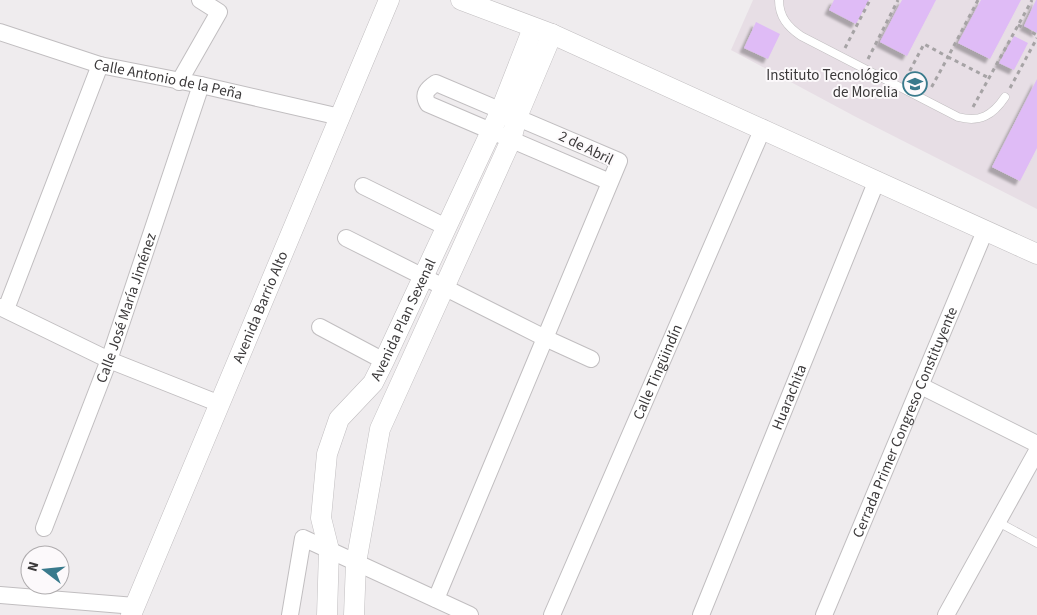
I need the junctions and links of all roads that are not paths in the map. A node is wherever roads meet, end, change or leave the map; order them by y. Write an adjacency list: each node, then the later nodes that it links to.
1 (200, 0): 9 (street)
2 (389, 0): 13 (street, Avenida Barrio Alto)
3 (461, 0): 5 (street)
4 (779, 0): 11 (lane)
5 (533, 28): 7 (street); 12 (street, Avenida Plan Sexenal)
6 (0, 32): 8 (street, Calle Antonio de la Peña)
7 (552, 34): 12 (street, Avenida Plan Sexenal); 14 (street)
8 (100, 65): 9 (street, Calle Antonio de la Peña); 26 (street)
9 (179, 82): 10 (street, Calle Antonio de la Peña)
10 (201, 85): 13 (street, Calle Antonio de la Peña); 30 (street, Calle José María Jiménez)
11 (1005, 97)
12 (509, 113): 15 (street, Avenida Plan Sexenal); 15 (street, 2 de Abril); 16 (street, Avenida Plan Sexenal); 18 (street, 2 de Abril)
13 (340, 117): 33 (street, Avenida Barrio Alto)
14 (763, 128): 17 (street); 47 (street, Calle Tingüindín)
15 (491, 132): 16 (street); 20 (street, Avenida Plan Sexenal)
16 (511, 140): 18 (street); 25 (street, Avenida Plan Sexenal)
17 (877, 180): 21 (street); 48 (street, Huarachita)
18 (610, 182): 28 (street, 2 de Abril)
19 (363, 186): 20 (street)
20 (446, 227): 24 (street, Avenida Plan Sexenal)
21 (985, 231): 23 (street); 32 (street, Cerrada Primer Congreso Constituyente)
22 (346, 238): 24 (street)
23 (1037, 254)
24 (423, 276): 25 (street); 31 (street, Avenida Plan Sexenal)
25 (446, 287): 28 (street); 39 (street, Avenida Plan Sexenal)
26 (3, 308): 30 (street)
27 (320, 327): 31 (street)
28 (545, 338): 29 (street); 41 (street, 2 de Abril)
29 (592, 359)
30 (109, 360): 33 (street); 36 (street, Calle José María Jiménez)
31 (384, 361): 38 (street, Avenida Plan Sexenal)
32 (921, 386): 34 (street); 49 (street, Cerrada Primer Congreso Constituyente)
33 (220, 404): 42 (street, Avenida Barrio Alto)
34 (1036, 452): 35 (street)
35 (998, 522): 37 (lane); 50 (street)
36 (44, 528)
37 (1037, 544)
38 (329, 550): 39 (street); 43 (street); 44 (street, Avenida Plan Sexenal)
39 (356, 562): 41 (street); 45 (street, Avenida Plan Sexenal)
40 (0, 596): 42 (street)
41 (436, 600): 46 (street)
42 (133, 610)
43 (290, 615)
44 (326, 615)
45 (354, 615)
46 (470, 615)
47 (552, 615)
48 (701, 615)
49 (824, 615)
50 (946, 615)

